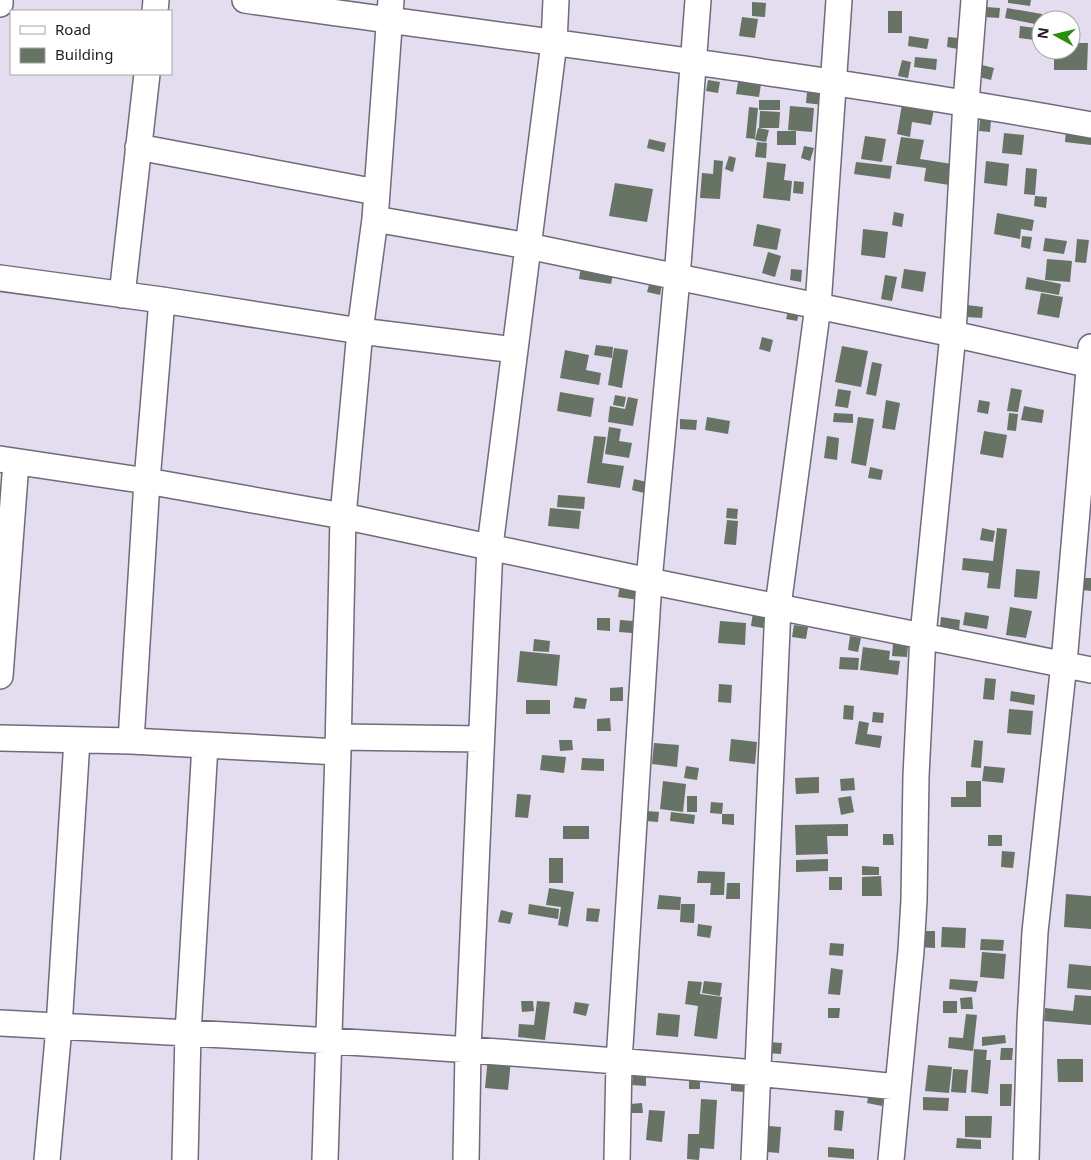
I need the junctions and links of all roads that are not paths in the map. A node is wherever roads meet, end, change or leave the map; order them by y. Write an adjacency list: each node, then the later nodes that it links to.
1 (0, 0): 7 (street)
2 (245, 0): 8 (street)
3 (556, 0): 9 (street)
4 (698, 0): 10 (street)
5 (839, 0): 12 (street)
6 (974, 0): 13 (street)
7 (0, 4)
8 (390, 10): 9 (street); 16 (street)
9 (554, 43): 10 (street); 18 (street)
10 (694, 61): 12 (street); 20 (street)
11 (147, 75): 15 (street)
12 (833, 81): 13 (street); 23 (street)
13 (966, 102): 14 (street); 25 (street)
14 (1091, 125)
15 (138, 147): 16 (street); 21 (street)
16 (376, 192): 17 (street)
17 (375, 219): 18 (street); 24 (street)
18 (528, 246): 20 (street); 26 (street)
19 (0, 278): 21 (street)
20 (677, 278): 23 (street); 32 (street)
21 (122, 295): 22 (street)
22 (162, 300): 24 (street); 29 (street)
23 (818, 306): 25 (street); 33 (street)
24 (360, 331): 26 (street); 30 (street)
25 (953, 334): 27 (street); 34 (street)
26 (515, 350): 31 (street)
27 (1090, 359): 35 (street)
28 (8, 460): 29 (street); 37 (street)
29 (147, 481): 30 (street); 41 (street)
30 (343, 516): 31 (street); 42 (street)
31 (490, 546): 32 (street); 39 (street)
32 (648, 581): 33 (street); 49 (street)
33 (778, 606): 34 (street); 50 (street)
34 (923, 635): 35 (street); 51 (street)
35 (1064, 663): 36 (street); 59 (street)
36 (1091, 670)
37 (0, 676)
38 (0, 738): 40 (street)
39 (481, 739): 42 (street); 48 (street)
40 (76, 740): 41 (street); 45 (street)
41 (130, 741): 43 (street)
42 (339, 744): 43 (street); 47 (street)
43 (205, 745): 46 (street)
44 (0, 1023): 45 (street)
45 (59, 1027): 46 (street); 52 (street)
46 (188, 1033): 47 (street); 53 (street)
47 (328, 1042): 48 (street); 54 (street)
48 (468, 1050): 49 (street); 55 (street)
49 (620, 1062): 50 (street); 56 (street)
50 (757, 1072): 51 (street); 57 (street)
51 (897, 1087): 58 (street)
52 (48, 1160)
53 (185, 1160)
54 (325, 1160)
55 (466, 1160)
56 (617, 1160)
57 (754, 1160)
58 (891, 1160)
59 (1026, 1160)

